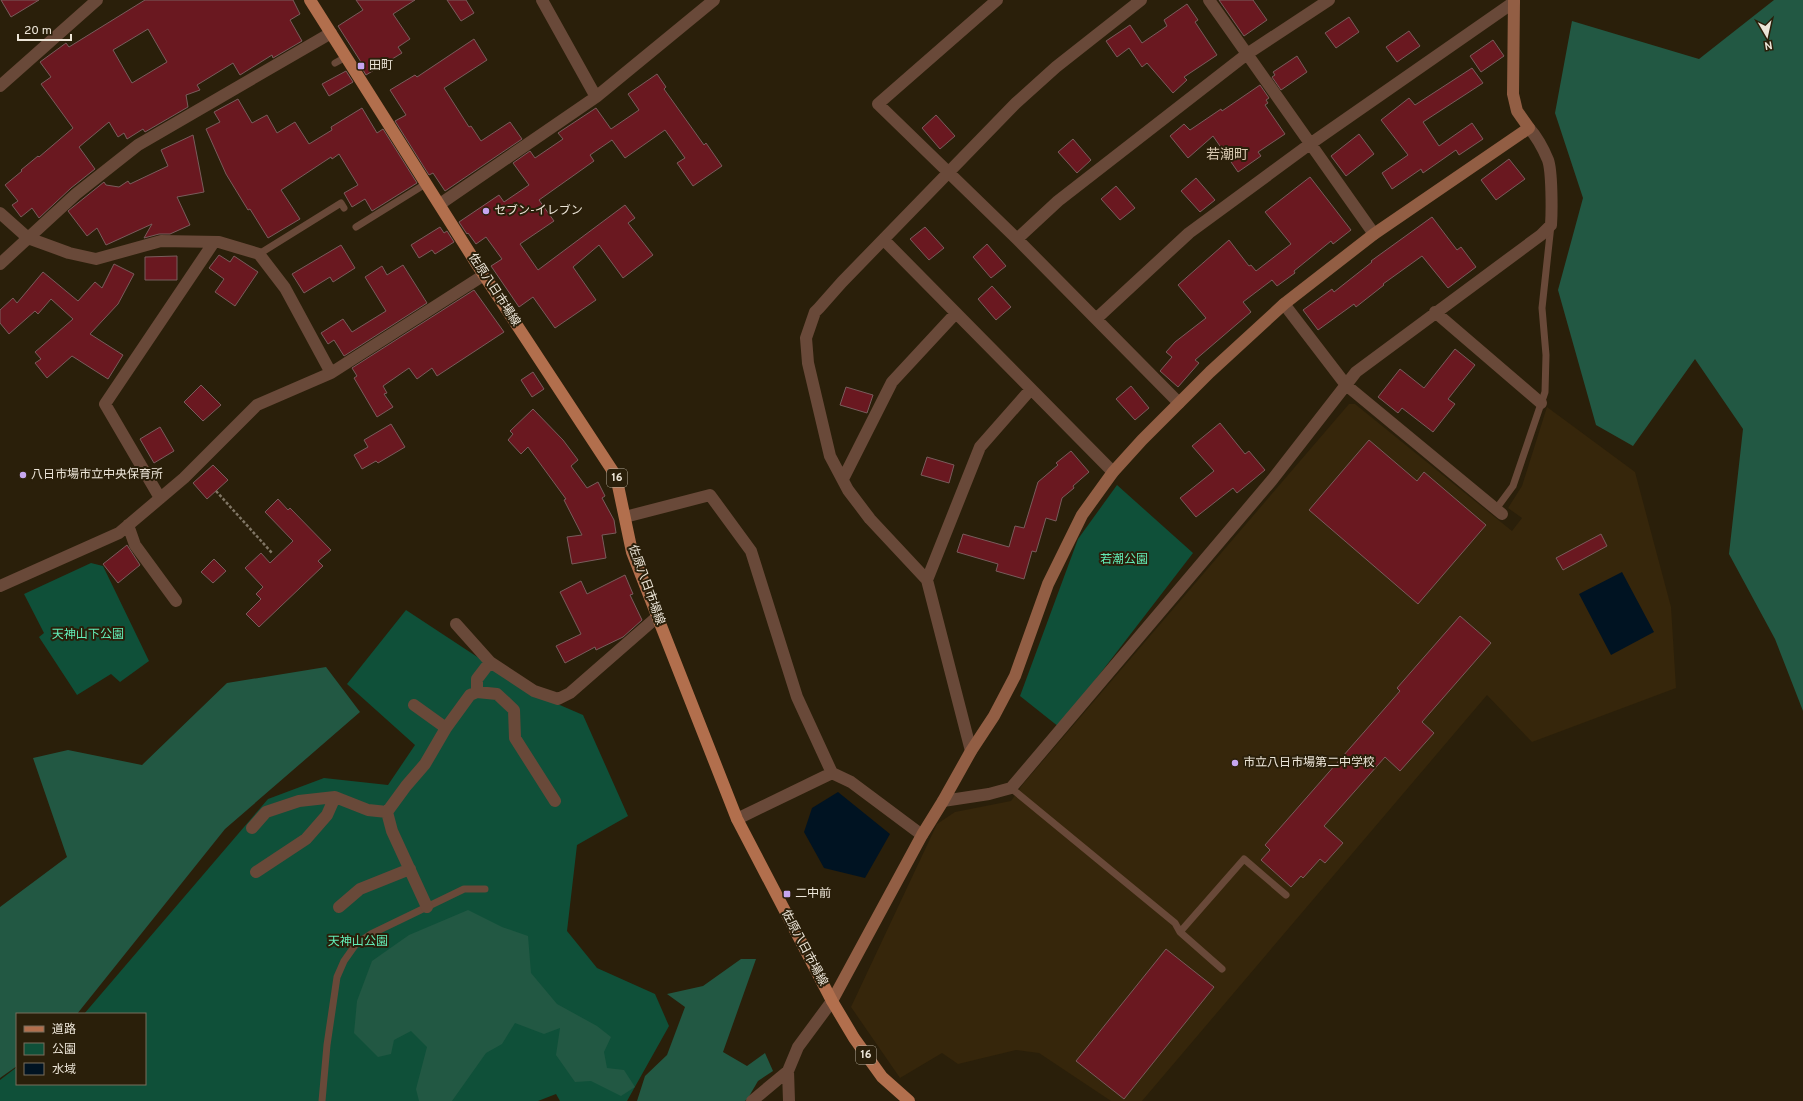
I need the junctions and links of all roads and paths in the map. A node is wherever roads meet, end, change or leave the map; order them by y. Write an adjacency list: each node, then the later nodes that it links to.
1 (97, 0): 12 (street)
2 (310, 0): 10 (main road, 佐原八日市場線 / 16)
3 (542, 0): 13 (street)
4 (714, 0): 13 (street)
5 (997, 0): 16 (street)
6 (1141, 0): 16 (street)
7 (1209, 0): 11 (street)
8 (1329, 0): 11 (street)
9 (1514, 1): 14 (street); 15 (street)
10 (331, 33): 17 (main road, 佐原八日市場線 / 16); 24 (street)
11 (1247, 54): 15 (street); 25 (street)
12 (0, 86)
13 (596, 96): 18 (street)
14 (1529, 128): 21 (street); 23 (street)
15 (1310, 144): 23 (street); 34 (street)
16 (949, 172): 25 (street); 26 (street)
17 (427, 183): 18 (main road, 佐原八日市場線 / 16); 22 (lane)
18 (440, 204): 30 (main road, 佐原八日市場線 / 16)
19 (344, 208): 28 (lane)
20 (0, 213): 24 (street)
21 (1551, 224): 32 (street); 39 (lane)
22 (356, 227)
23 (1374, 234): 31 (street)
24 (28, 238): 27 (street); 29 (street)
25 (1017, 239): 34 (street)
26 (884, 240): 33 (street); 41 (street)
27 (214, 242): 28 (street); 43 (street)
28 (259, 254): 35 (street)
29 (0, 264)
30 (484, 275): 35 (street); 45 (main road, 佐原八日市場線 / 16)
31 (1284, 304): 36 (street); 38 (street)
32 (1435, 312): 36 (street); 39 (street)
33 (956, 313): 37 (street); 41 (street)
34 (1096, 319): 38 (street)
35 (331, 373): 43 (street)
36 (1346, 385): 44 (street); 59 (street)
37 (1031, 388): 40 (street); 48 (street)
38 (1179, 403): 40 (street)
39 (1541, 403): 44 (lane)
40 (1113, 472): 57 (street)
41 (842, 479): 48 (street)
42 (216, 491): 47 (path)
43 (160, 498): 46 (street)
44 (1499, 511)
45 (625, 517): 51 (main road, 佐原八日市場線 / 16); 58 (street)
46 (128, 525): 49 (street); 50 (street)
47 (272, 553)
48 (927, 580): 57 (street)
49 (0, 586)
50 (176, 601)
51 (657, 617): 53 (street); 64 (main road, 佐原八日市場線 / 16)
52 (456, 624): 53 (street)
53 (490, 662): 54 (street)
54 (477, 692): 56 (street); 62 (street)
55 (414, 705): 56 (street)
56 (446, 728): 63 (street)
57 (971, 750): 61 (street)
58 (832, 773): 64 (street); 66 (street)
59 (1011, 788): 61 (street); 73 (lane)
60 (335, 797): 63 (street); 65 (street); 68 (street)
61 (943, 801): 66 (street)
62 (554, 802)
63 (387, 812): 67 (street)
64 (737, 819): 75 (main road, 佐原八日市場線 / 16)
65 (252, 828)
66 (922, 835): 75 (street)
67 (410, 870): 71 (street); 72 (street)
68 (256, 872)
69 (485, 889): 72 (lane)
70 (1286, 896): 73 (lane)
71 (339, 907)
72 (427, 907): 77 (lane)
73 (1180, 932): 74 (lane)
74 (1222, 968)
75 (832, 1002): 76 (street); 80 (main road, 佐原八日市場線 / 16)
76 (788, 1071): 78 (street); 79 (street)
77 (322, 1101)
78 (752, 1101)
79 (789, 1101)
80 (909, 1101)

